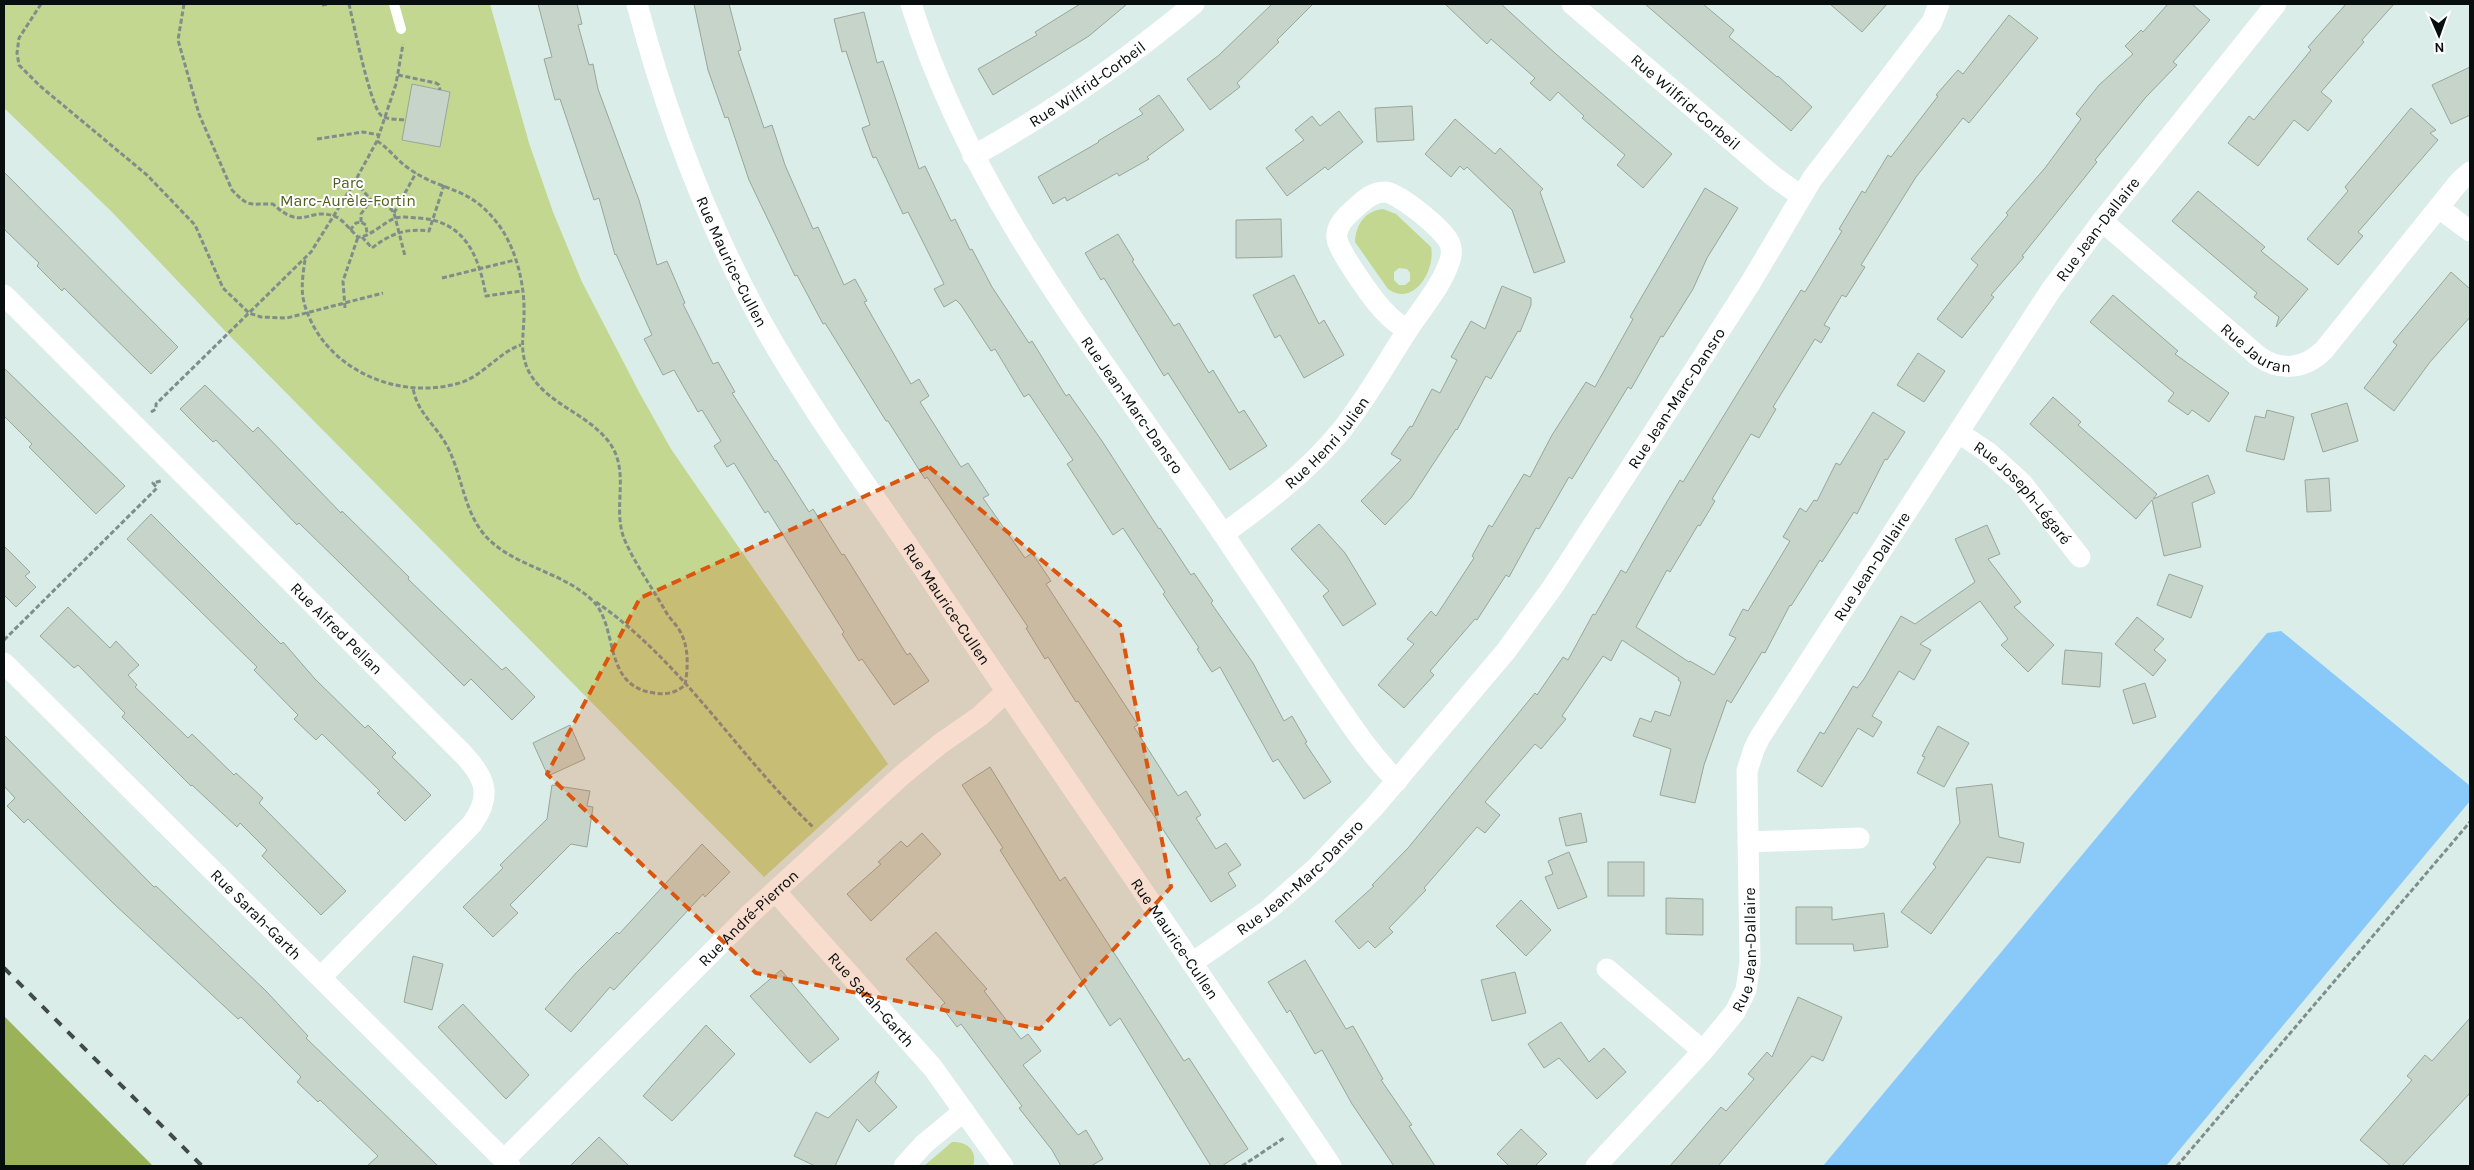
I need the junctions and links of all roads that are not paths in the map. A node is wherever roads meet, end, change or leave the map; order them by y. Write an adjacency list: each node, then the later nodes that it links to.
1 (394, 4): 8 (lane)
2 (637, 4): 21 (street, Rue Maurice-Cullen)
3 (911, 4): 9 (street, Rue Jean-Marc-Dansro)
4 (1194, 4): 9 (street, Rue Wilfrid-Corbeil)
5 (1572, 4): 11 (street, Rue Wilfrid-Corbeil)
6 (1939, 4): 11 (street, Rue Jean-Marc-Dansro)
7 (2276, 4): 13 (street, Rue Jean-Dallaire)
8 (400, 29)
9 (973, 156): 18 (street, Rue Jean-Marc-Dansro)
10 (2470, 172): 12 (street, Rue Jauran)
11 (1801, 196): 22 (street, Rue Jean-Marc-Dansro)
12 (2439, 208): 13 (street, Rue Jauran); 14 (street)
13 (2102, 221): 17 (street, Rue Jean-Dallaire)
14 (2470, 230)
15 (4, 295): 28 (street, Rue Alfred Pellan)
16 (1408, 330): 16 (street, Rue Henri Julien); 18 (street, Rue Henri Julien)
17 (1959, 433): 19 (street, Rue Joseph-Légaré); 24 (street, Rue Jean-Dallaire)
18 (1223, 534): 22 (street, Rue Jean-Marc-Dansro)
19 (2080, 556)
20 (4, 663): 28 (street, Rue Sarah-Garth)
21 (1006, 692): 25 (street, Rue André-Pierron); 26 (street, Rue Maurice-Cullen)
22 (1397, 781): 26 (street, Rue Jean-Marc-Dansro)
23 (1859, 838): 24 (street)
24 (1748, 842): 29 (street, Rue Jean-Dallaire)
25 (775, 891): 30 (street, Rue Sarah-Garth); 31 (street, Rue André-Pierron)
26 (1192, 964): 34 (street, Rue Maurice-Cullen)
27 (1606, 969): 29 (street)
28 (321, 977): 31 (street, Rue Sarah-Garth)
29 (1703, 1051): 35 (street, Rue Jean-Dallaire)
30 (964, 1111): 32 (street); 33 (street, Rue Sarah-Garth)
31 (507, 1163)
32 (904, 1166)
33 (1003, 1166)
34 (1330, 1166)
35 (1596, 1166)

